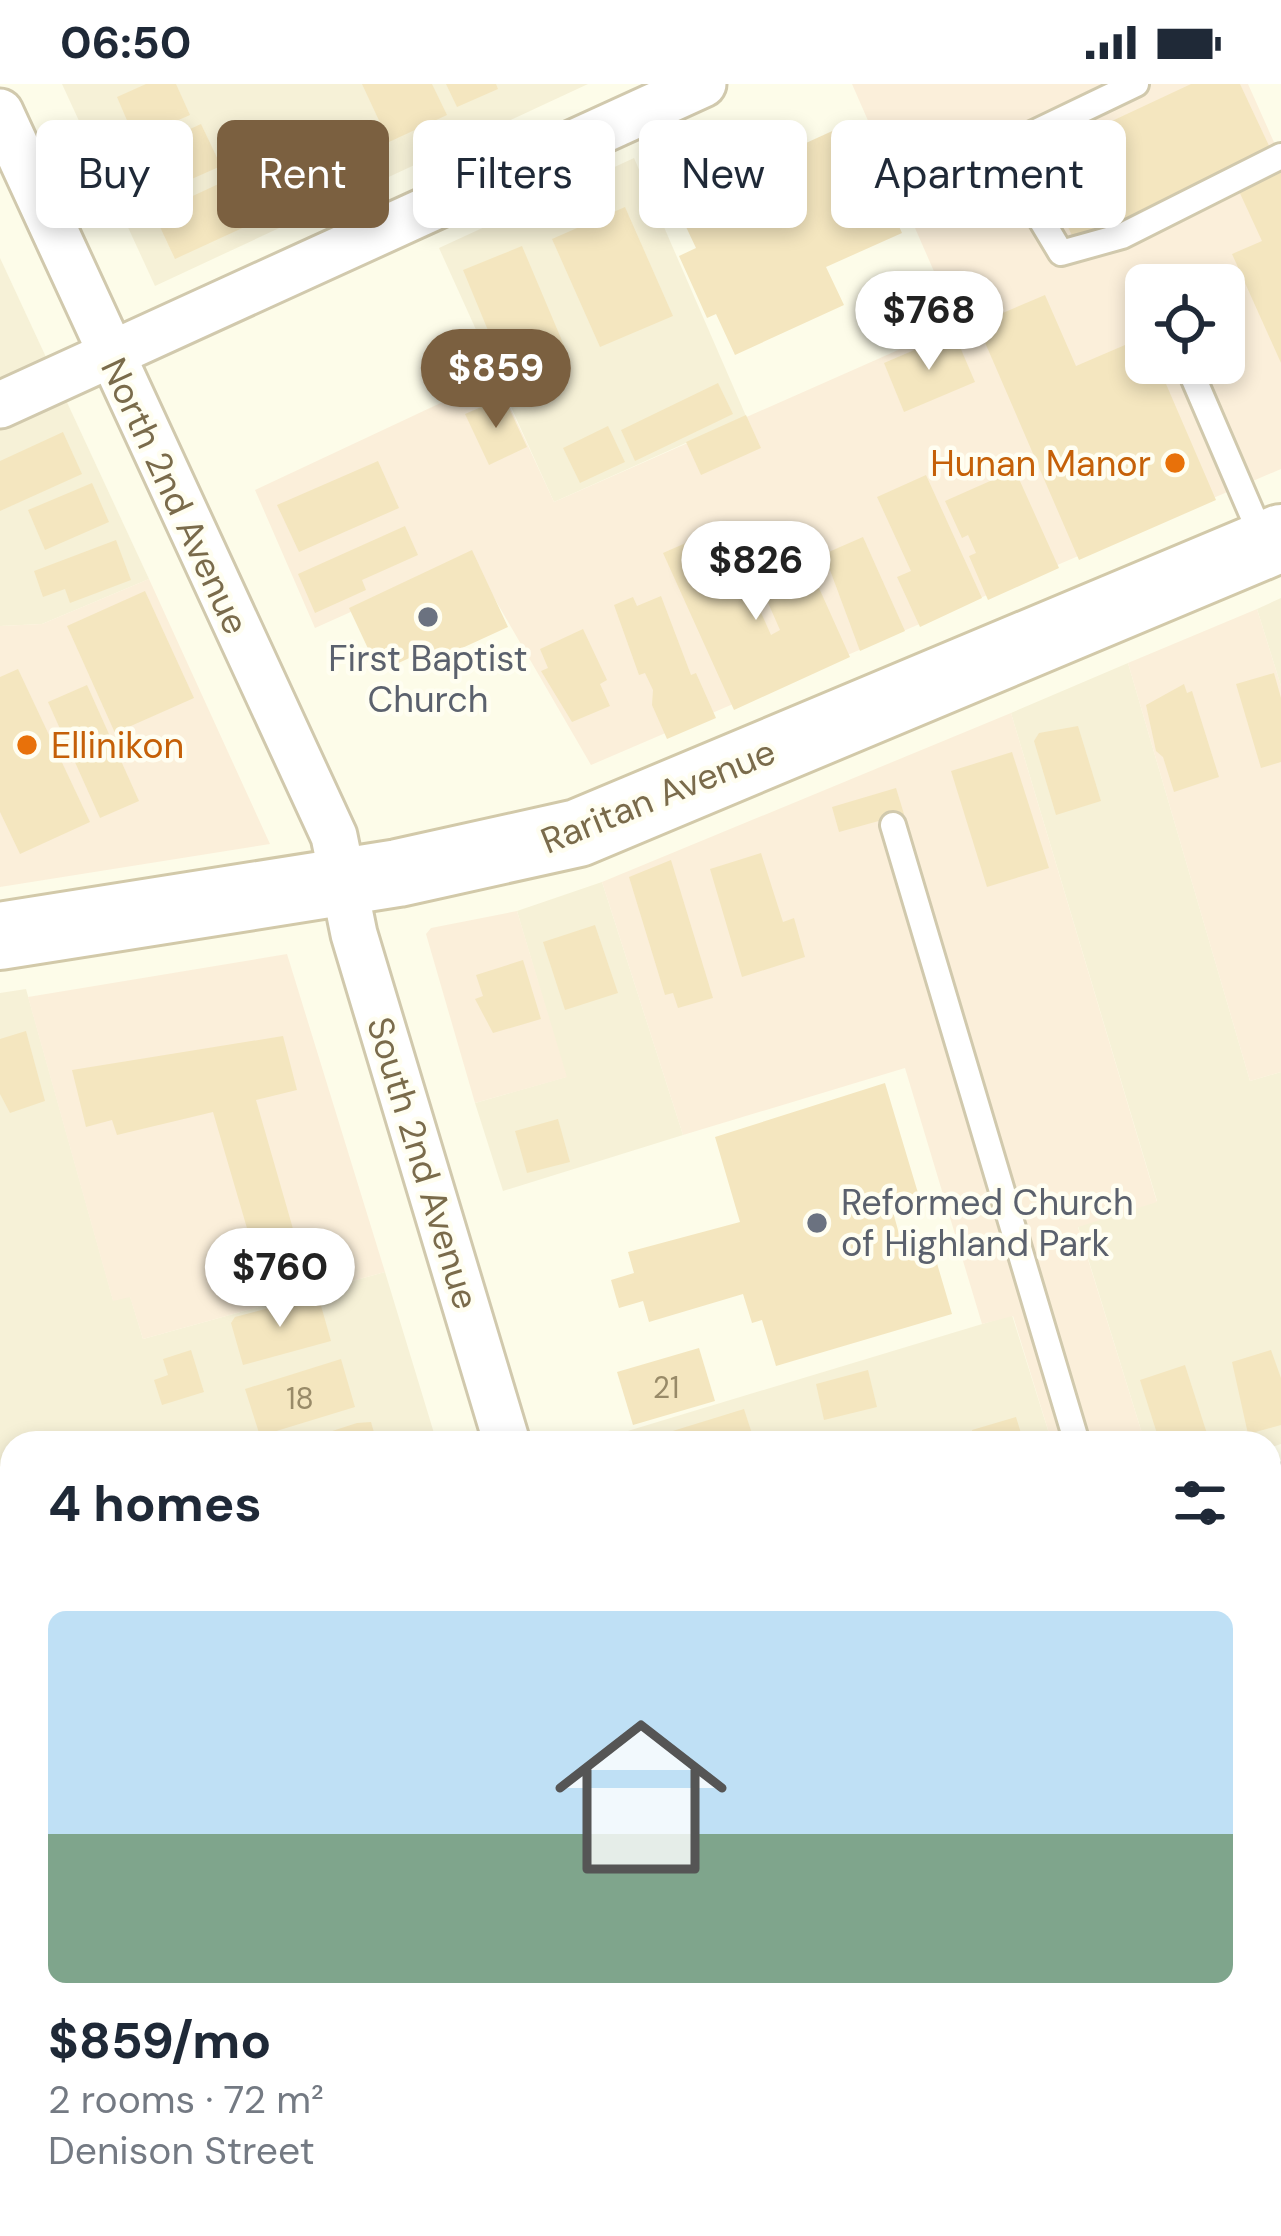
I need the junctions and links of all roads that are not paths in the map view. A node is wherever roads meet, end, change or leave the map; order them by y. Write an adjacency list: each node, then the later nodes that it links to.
1 (703, 84): 5 (street)
2 (1136, 84): 4 (lane)
3 (0, 112): 5 (street, North 2nd Avenue)
4 (1281, 156)
5 (110, 356): 7 (street); 10 (street, North 2nd Avenue)
6 (1197, 384): 8 (lane)
7 (0, 405)
8 (1273, 541): 10 (main road, Raritan Avenue)
9 (892, 825): 13 (lane)
10 (342, 882): 11 (main road, Raritan Avenue); 12 (street, South 2nd Avenue)
11 (0, 936)
12 (503, 1431)
13 (1073, 1431)

